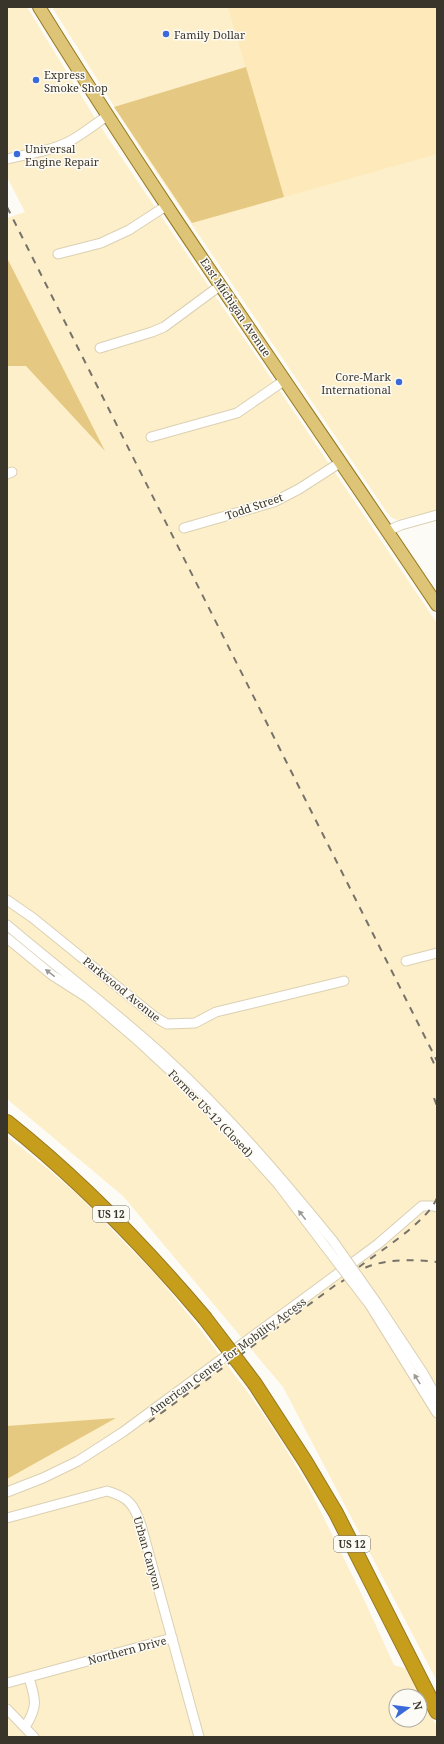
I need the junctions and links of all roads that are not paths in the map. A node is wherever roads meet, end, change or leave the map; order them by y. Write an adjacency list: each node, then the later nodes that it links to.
1 (38, 7): 2 (main road, East Michigan Avenue)
2 (107, 116): 3 (street); 4 (main road, East Michigan Avenue)
3 (7, 159)
4 (166, 206): 5 (street); 6 (main road, East Michigan Avenue)
5 (58, 254)
6 (220, 285): 7 (street); 8 (main road, East Michigan Avenue)
7 (100, 348)
8 (285, 380): 9 (street); 10 (main road, East Michigan Avenue)
9 (151, 437)
10 (341, 462): 12 (street, Todd Street); 13 (main road, East Michigan Avenue)
11 (437, 515): 13 (street)
12 (184, 528)
13 (387, 531): 14 (main road, East Michigan Avenue)
14 (437, 605)
15 (7, 900): 20 (street, Parkwood Avenue)
16 (7, 926): 23 (street)
17 (7, 938): 23 (street, Former US-12 (Closed), one-way to 17)
18 (437, 953): 19 (street)
19 (406, 961)
20 (344, 981)
21 (7, 1122): 33 (highway, US 12 / US 12, bridge)
22 (437, 1207): 27 (street, American Center for Mobility Access)
23 (329, 1243): 24 (street, bridge)
24 (373, 1304): 25 (street); 26 (street, one-way to 24)
25 (437, 1398)
26 (437, 1412)
27 (7, 1492)
28 (7, 1518): 29 (street, Urban Canyon)
29 (172, 1638): 30 (street, Northern Drive); 36 (street, Northern Drive)
30 (29, 1678): 31 (street, Northern Drive); 34 (street)
31 (7, 1683)
32 (7, 1708): 34 (street)
33 (437, 1712)
34 (24, 1726): 35 (street)
35 (34, 1737)
36 (199, 1737)

